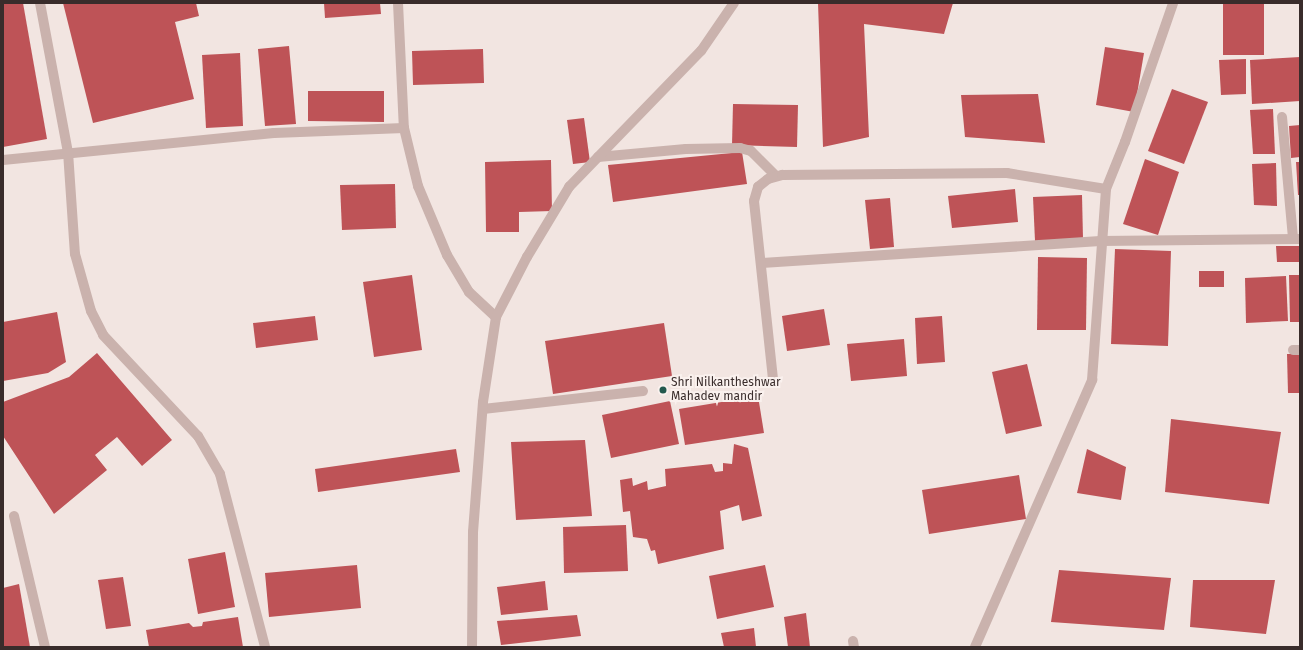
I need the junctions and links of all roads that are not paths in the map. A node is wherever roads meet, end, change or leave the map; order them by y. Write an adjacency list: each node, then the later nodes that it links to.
1 (40, 3): 7 (street)
2 (398, 3): 6 (street)
3 (734, 3): 8 (street)
4 (1173, 3): 11 (street)
5 (1282, 117): 12 (street)
6 (404, 128): 7 (street); 15 (street)
7 (68, 152): 9 (street); 21 (street)
8 (598, 157): 10 (street); 15 (street)
9 (3, 160)
10 (776, 176): 11 (street); 14 (street)
11 (1106, 189): 13 (street)
12 (1296, 239): 13 (street)
13 (1100, 241): 14 (street); 23 (street)
14 (760, 263): 16 (street)
15 (496, 317): 18 (street)
16 (773, 379)
17 (643, 391): 18 (street)
18 (483, 409): 22 (street)
19 (14, 516): 20 (street)
20 (45, 647)
21 (265, 647)
22 (472, 647)
23 (975, 647)

